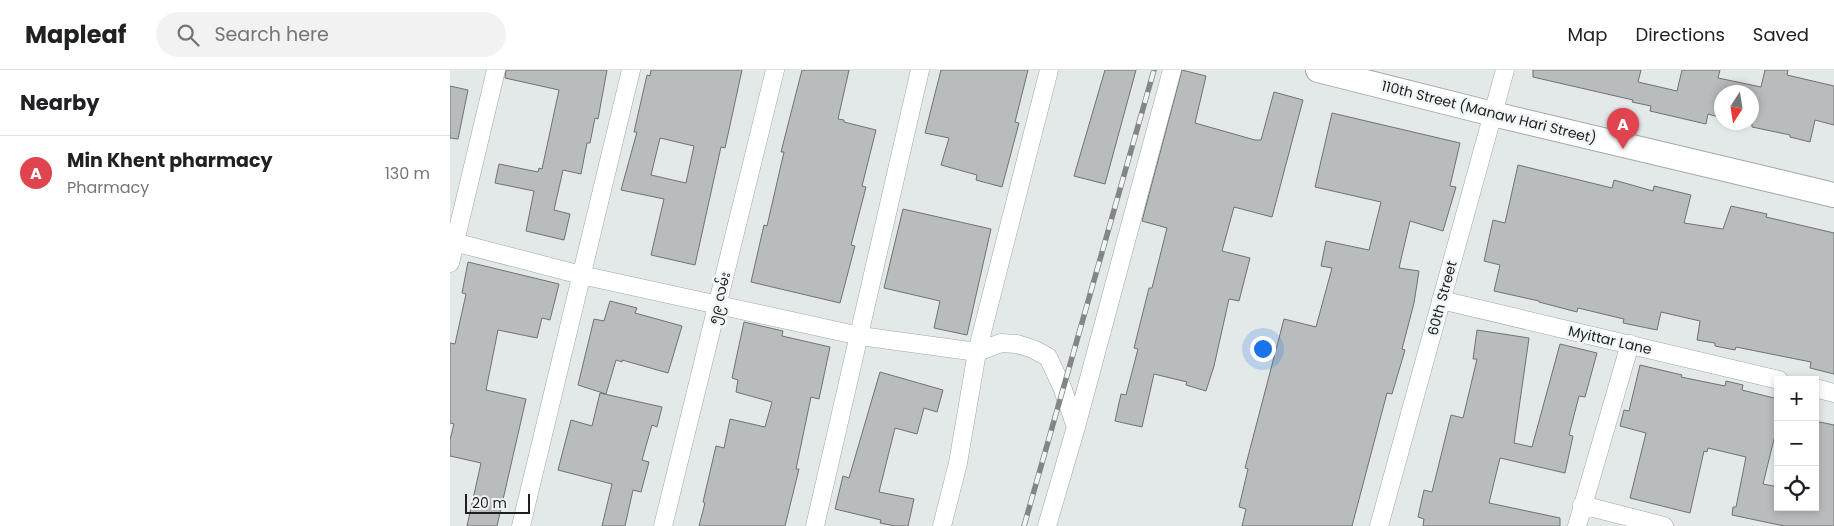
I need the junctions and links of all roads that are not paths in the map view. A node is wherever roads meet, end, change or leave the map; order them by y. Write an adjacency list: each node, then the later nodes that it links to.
1 (496, 70): 11 (street)
2 (630, 70): 13 (street)
3 (775, 70): 15 (street, ၅၉ လမ်း)
4 (920, 70): 16 (street)
5 (1049, 70): 18 (street)
6 (1172, 70): 22 (street)
7 (1505, 70): 9 (street, 60th Street)
8 (1327, 72): 9 (main road, 110th Street (Manaw Hari Street))
9 (1493, 114): 10 (main road, 110th Street (Manaw Hari Street)); 14 (street, 60th Street)
10 (1834, 196)
11 (452, 242): 12 (street); 13 (street)
12 (450, 263)
13 (581, 275): 15 (street); 24 (street)
14 (1441, 300): 17 (street, Myittar Lane); 29 (street, 60th Street)
15 (718, 304): 16 (street); 25 (street, ၅၉ လမ်း)
16 (860, 336): 18 (street); 26 (street)
17 (1630, 344): 19 (street, Myittar Lane); 23 (street)
18 (977, 352): 22 (street); 27 (street)
19 (1774, 379)
20 (1819, 389): 21 (street)
21 (1834, 393)
22 (1076, 427): 28 (street)
23 (1582, 505): 30 (street); 31 (street)
24 (521, 526)
25 (663, 526)
26 (815, 526)
27 (942, 526)
28 (1047, 526)
29 (1379, 526)
30 (1577, 526)
31 (1664, 526)

